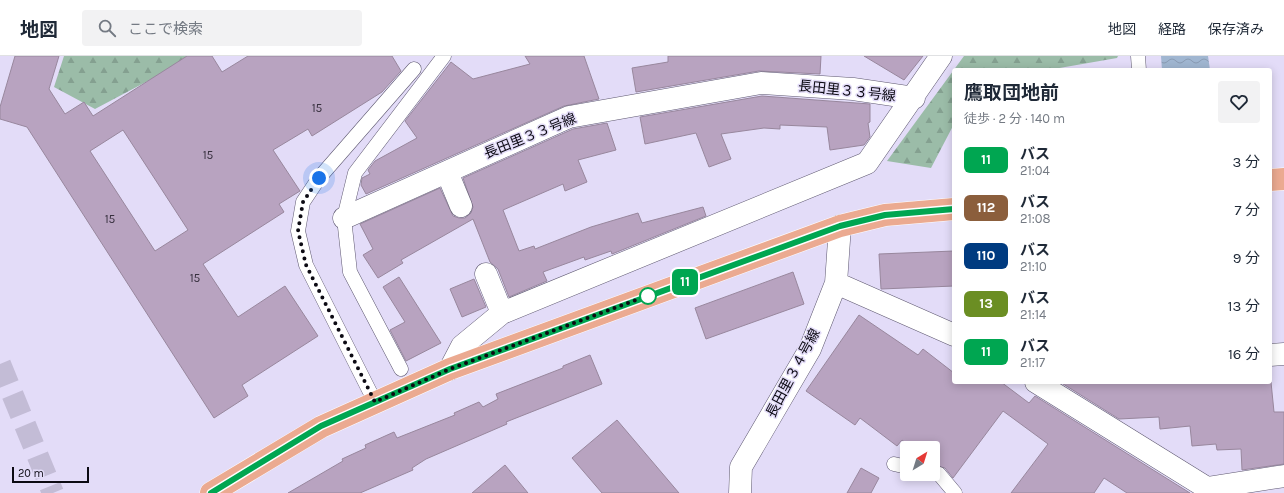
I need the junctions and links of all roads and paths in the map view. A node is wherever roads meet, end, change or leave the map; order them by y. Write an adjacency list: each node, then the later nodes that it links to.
1 (444, 56): 12 (lane)
2 (941, 56): 6 (street)
3 (1138, 56): 4 (lane)
4 (1139, 68)
5 (414, 69): 23 (lane)
6 (914, 98): 7 (street, 長田里３３号線); 16 (street)
7 (447, 172): 10 (street); 12 (street, 長田里３３号線)
8 (1284, 179): 9 (main road)
9 (1272, 180)
10 (461, 206)
11 (952, 209): 13 (main road)
12 (344, 218): 20 (lane)
13 (840, 226): 15 (street, 長田里３４号線); 21 (main road)
14 (486, 274): 16 (street)
15 (836, 283): 17 (street); 27 (street, 長田里３４号線)
16 (502, 313): 21 (street)
17 (952, 334)
18 (1284, 354): 19 (street)
19 (1272, 355)
20 (400, 369)
21 (450, 369): 23 (main road)
22 (1039, 384): 25 (street)
23 (375, 402): 26 (main road)
24 (940, 476): 28 (lane)
25 (1284, 476)
26 (211, 493)
27 (740, 493)
28 (955, 493)

